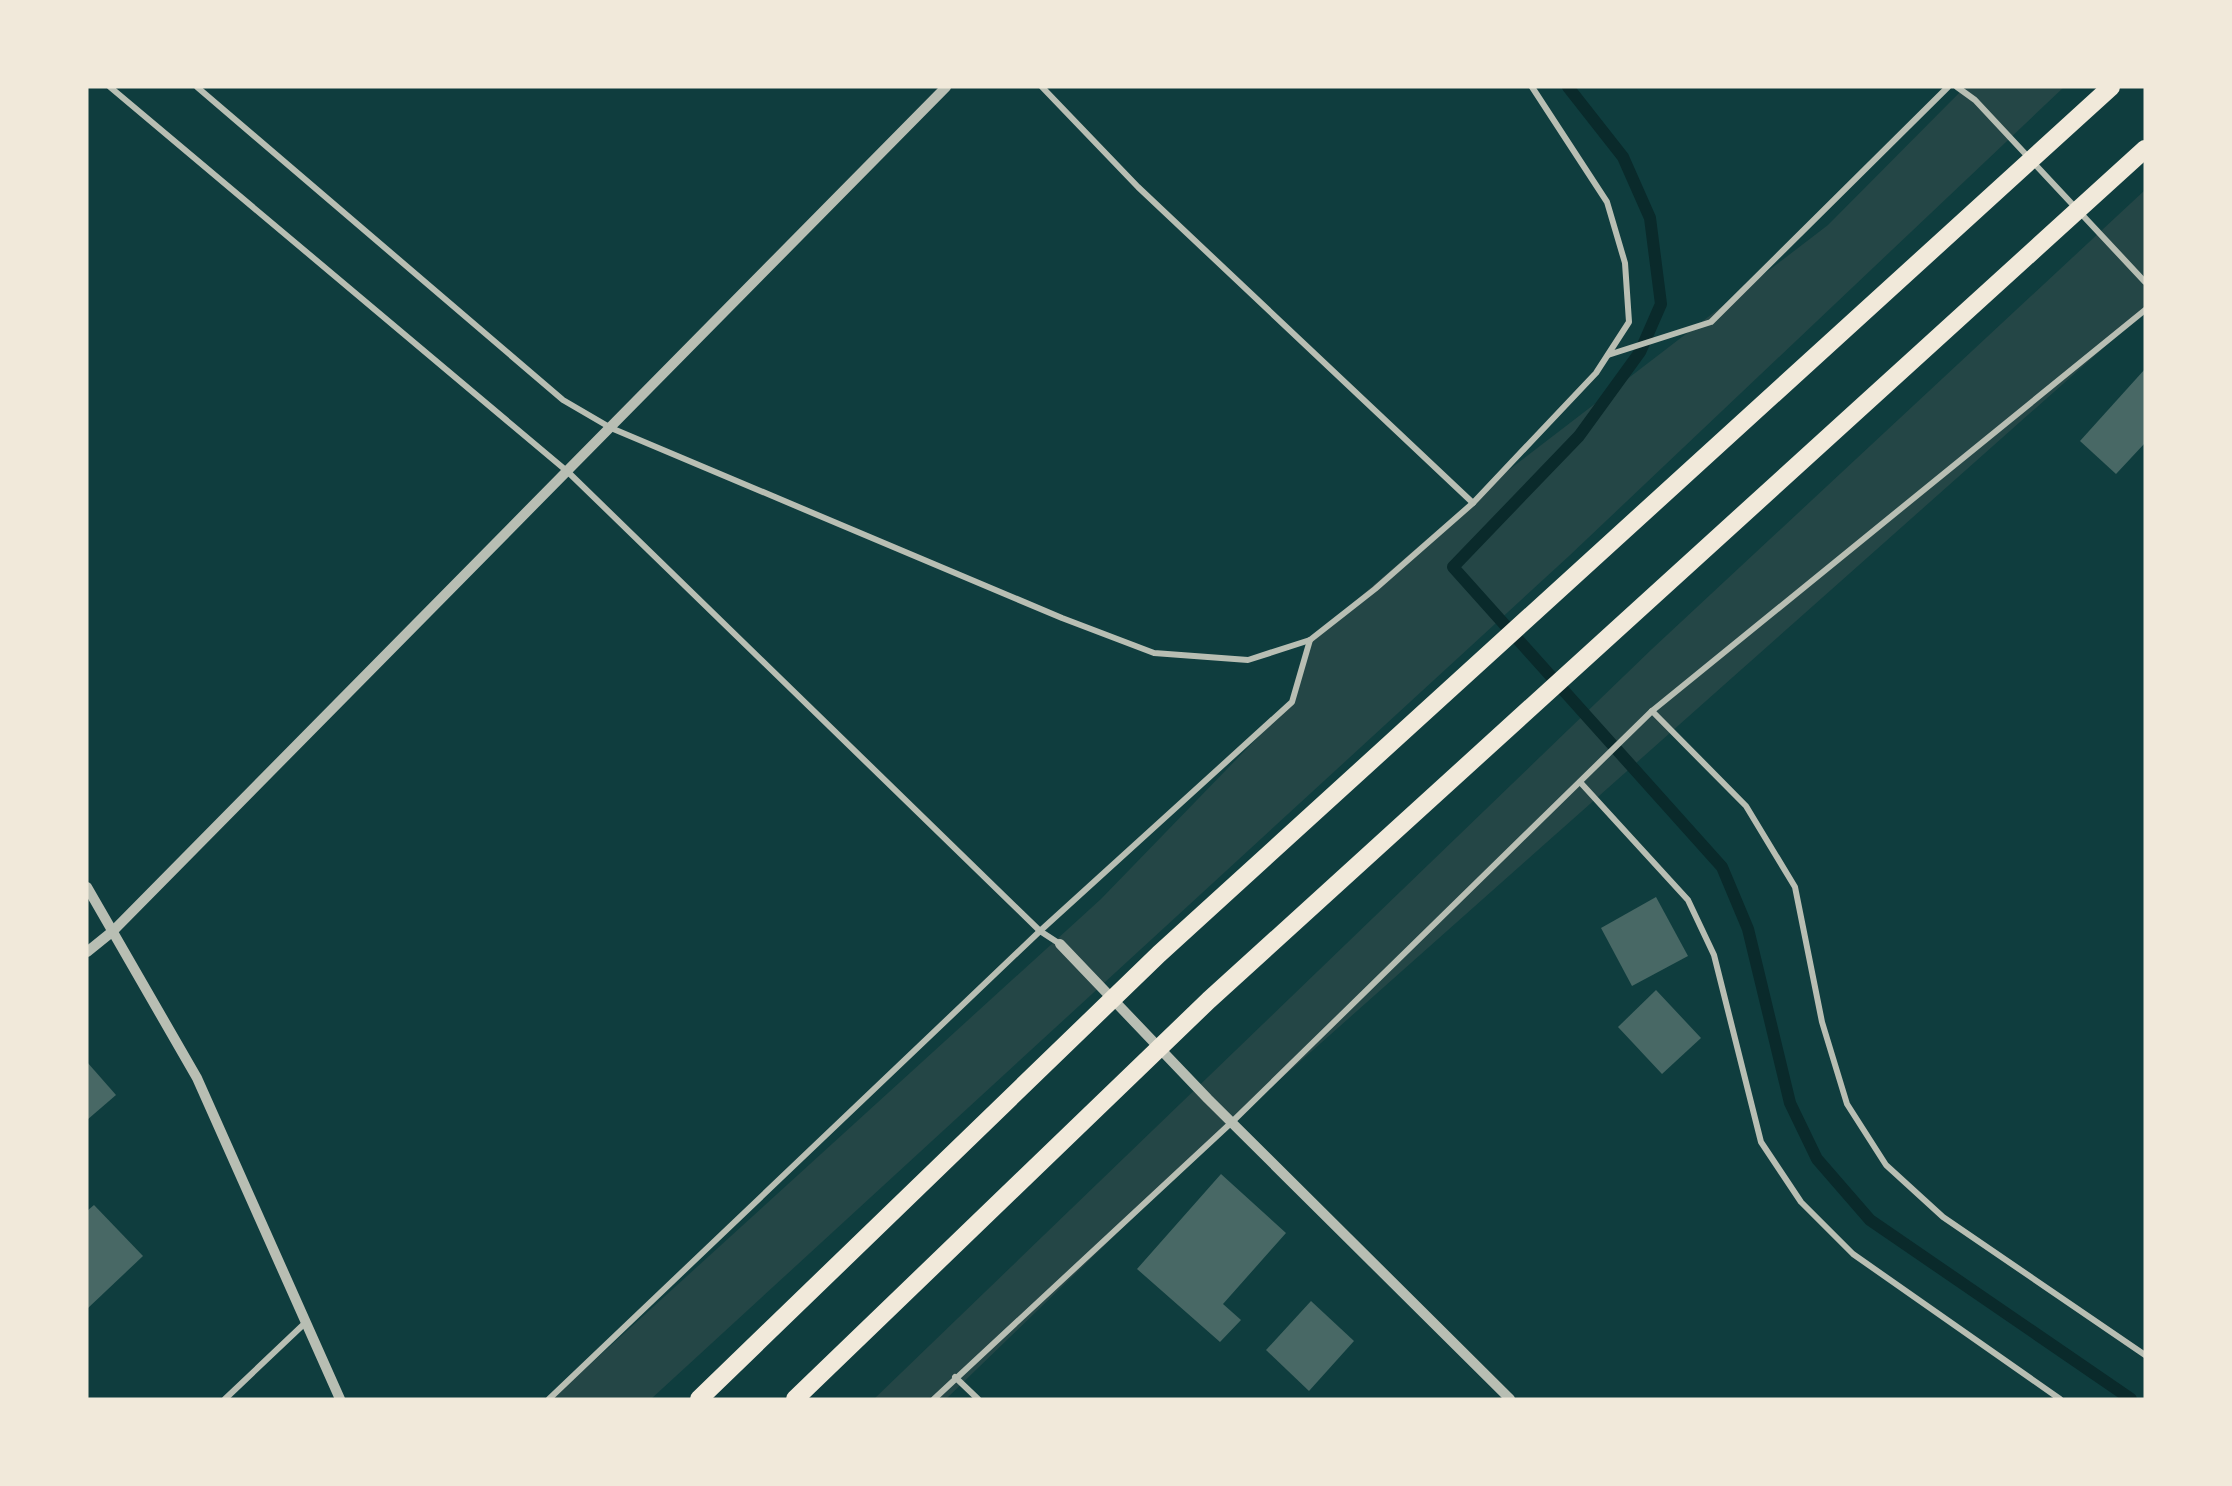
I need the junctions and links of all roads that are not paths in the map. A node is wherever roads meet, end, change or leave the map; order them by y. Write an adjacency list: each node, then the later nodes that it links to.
1 (110, 87): 14 (street)
2 (197, 87): 13 (street)
3 (946, 87): 13 (street)
4 (1042, 87): 15 (street)
5 (1532, 87): 12 (street)
6 (1948, 87): 12 (street)
7 (1957, 87): 10 (street)
8 (2111, 87): 31 (highway)
9 (2145, 148): 32 (highway)
10 (2145, 282)
11 (2145, 310): 17 (street)
12 (1608, 355): 15 (street)
13 (611, 428): 14 (street); 16 (street)
14 (568, 472): 20 (street); 21 (street)
15 (1473, 502): 16 (street)
16 (1310, 639): 21 (street)
17 (1652, 711): 18 (street); 26 (street)
18 (1580, 782): 24 (street); 36 (street)
19 (87, 887): 20 (street)
20 (113, 931): 23 (street); 25 (street)
21 (1040, 931): 22 (street); 30 (street)
22 (1060, 944): 24 (street)
23 (87, 952)
24 (1232, 1122): 27 (street); 35 (street)
25 (304, 1324): 28 (street); 29 (street)
26 (2145, 1355)
27 (955, 1377): 33 (street); 34 (street)
28 (225, 1399)
29 (339, 1399)
30 (549, 1399)
31 (699, 1399)
32 (795, 1399)
33 (934, 1399)
34 (978, 1399)
35 (1510, 1399)
36 (2060, 1399)

